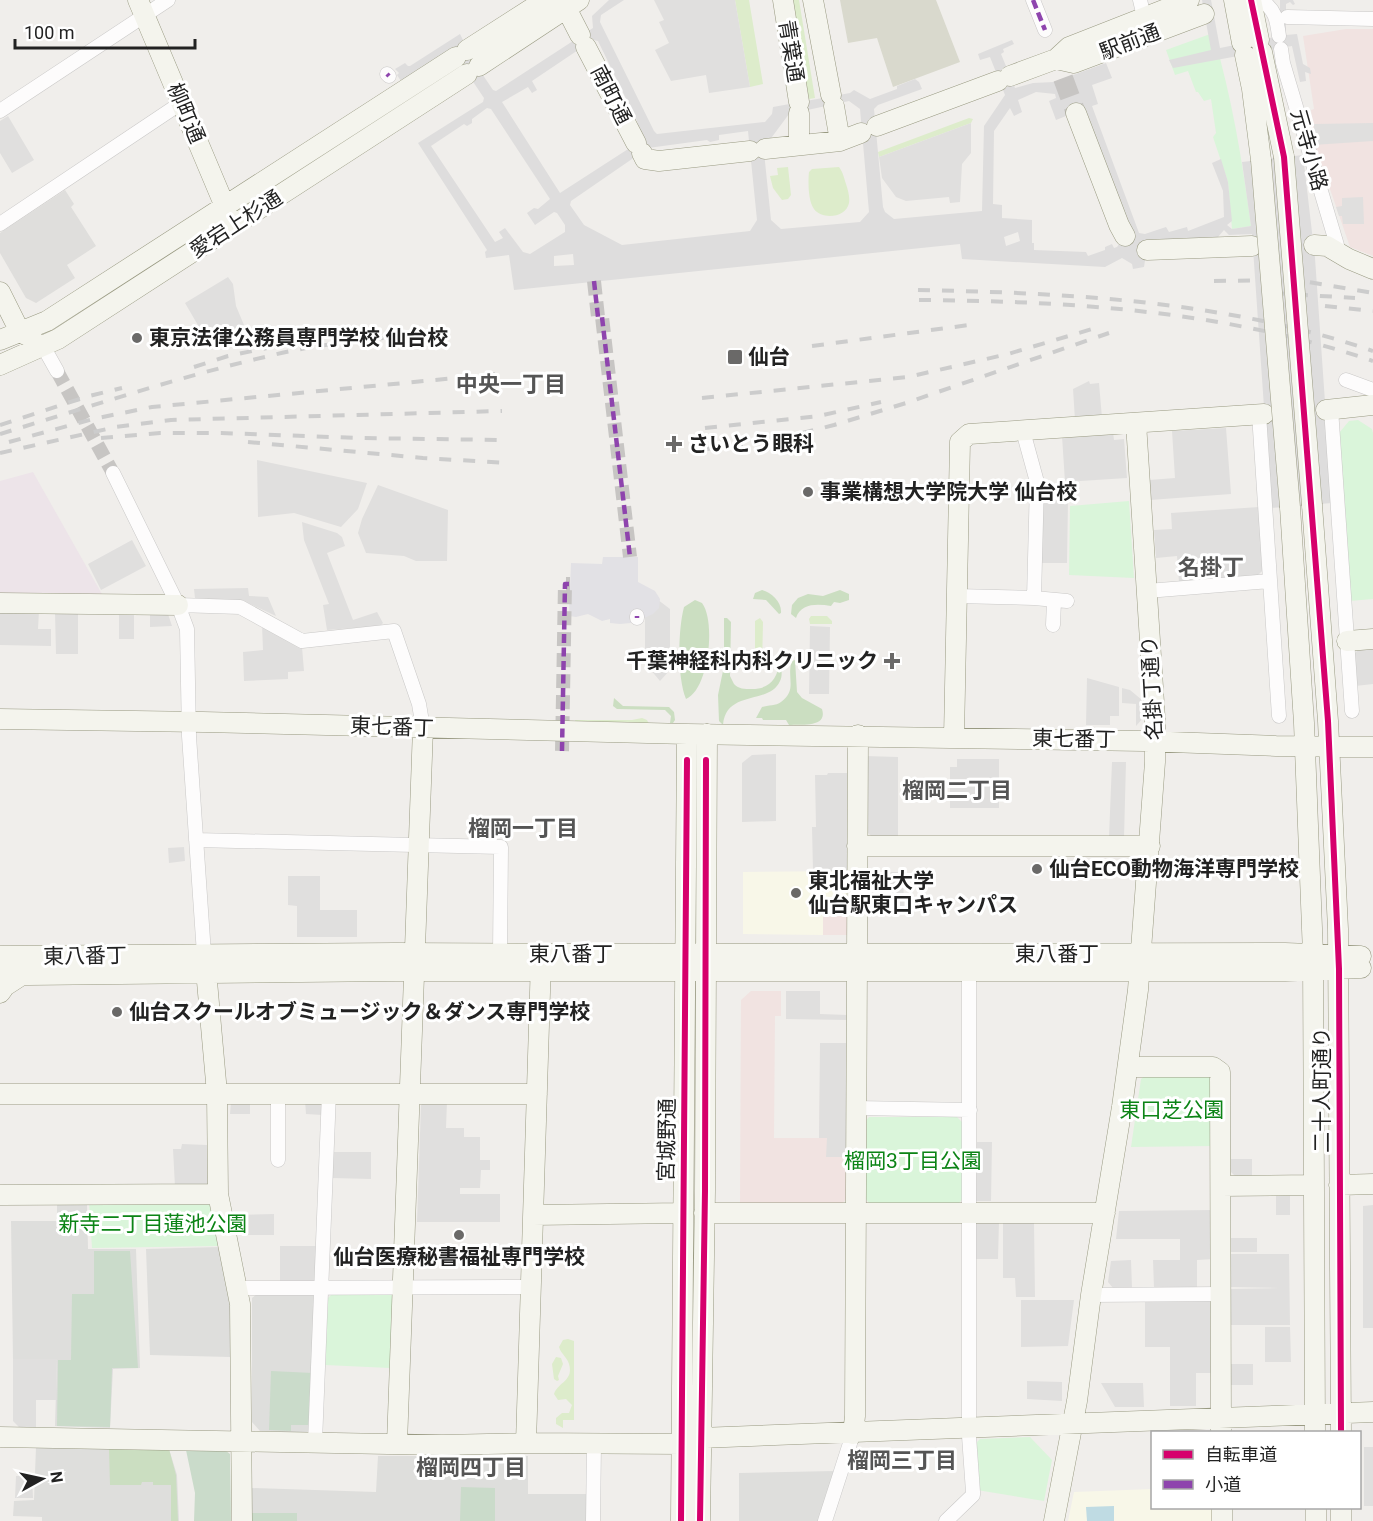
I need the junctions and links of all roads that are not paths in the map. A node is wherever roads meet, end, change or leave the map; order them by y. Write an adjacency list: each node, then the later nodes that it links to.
1 (168, 0): 10 (street)
2 (545, 0): 24 (street, 愛宕上杉通)
3 (783, 0): 22 (street, 青葉通)
4 (813, 0): 21 (street, 青葉通)
5 (1034, 0): 14 (street)
6 (1189, 0): 11 (street, 駅前通)
7 (1239, 0): 15 (street); 16 (street, 駅前通)
8 (1260, 0): 12 (street)
9 (569, 3): 23 (street, 南町通); 26 (street, 愛宕上杉通)
10 (141, 8): 18 (street, 柳町通); 19 (street)
11 (1142, 9): 16 (street, 駅前通)
12 (1281, 18): 13 (street); 15 (street, 元寺小路)
13 (1373, 19)
14 (1045, 30)
15 (1262, 46): 31 (street, 元寺小路); 66 (street, 二十人町通り, bridge); 67 (street, 二十人町通り, bridge)
16 (1056, 59): 17 (street); 21 (street, 駅前通)
17 (1063, 78)
18 (181, 103): 24 (street, 柳町通); 25 (street)
19 (0, 111)
20 (1076, 113): 27 (street)
21 (840, 141): 22 (street, 駅前通)
22 (799, 145): 23 (street, 駅前通)
23 (639, 148)
24 (225, 204): 26 (street, 柳町通); 34 (street, 愛宕上杉通)
25 (0, 224)
26 (233, 226): 36 (street, 愛宕上杉通)
27 (1125, 236)
28 (1314, 245): 31 (street)
29 (1252, 246): 30 (street)
30 (1147, 250)
31 (1339, 252): 32 (street)
32 (1373, 269)
33 (0, 292): 34 (street)
34 (20, 332): 35 (street, 愛宕上杉通); 36 (street)
35 (0, 340)
36 (43, 346): 37 (street, 愛宕上杉通); 38 (street)
37 (0, 365)
38 (57, 371)
39 (1346, 380): 40 (street)
40 (1373, 390)
41 (1373, 405): 42 (street)
42 (1329, 409): 55 (street)
43 (1261, 414): 44 (street); 47 (street)
44 (1136, 423): 45 (street); 48 (street, 名掛丁通り)
45 (1023, 431): 49 (street); 50 (street)
46 (113, 473): 52 (street)
47 (1270, 581): 48 (street); 57 (street)
48 (1147, 591): 65 (street, 名掛丁通り)
49 (956, 596): 50 (street); 64 (street)
50 (1034, 598): 53 (street)
51 (0, 603): 52 (street)
52 (178, 605): 59 (street); 60 (street)
53 (1053, 625)
54 (1373, 639): 55 (street)
55 (1347, 641): 56 (street)
56 (1352, 711)
57 (1279, 716)
58 (0, 719): 59 (street, 東七番丁)
59 (189, 722): 60 (street, 東七番丁); 69 (street)
60 (423, 728): 61 (street, 東七番丁); 70 (street)
61 (687, 734): 62 (street, 東七番丁); 83 (street, 宮城野通)
62 (707, 734): 63 (street, 東七番丁); 83 (street, 宮城野通)
63 (858, 735): 64 (street, 東七番丁); 71 (street)
64 (954, 737): 65 (street, 東七番丁)
65 (1155, 741): 66 (street, 東七番丁); 72 (street, 名掛丁通り)
66 (1305, 747): 67 (street, 東七番丁); 78 (street, 二十人町通り)
67 (1329, 747): 68 (street, 東七番丁); 79 (street, 二十人町通り)
68 (1373, 747)
69 (196, 840): 70 (street); 81 (street)
70 (419, 846): 73 (street); 75 (street)
71 (857, 846): 72 (street); 84 (street)
72 (1150, 846): 77 (street, 名掛丁通り)
73 (500, 953): 75 (street, 東八番丁); 82 (street, 東八番丁)
74 (2, 961): 81 (street, 東八番丁); 85 (street, 東八番丁)
75 (416, 962): 81 (street, 東八番丁); 82 (street, 東八番丁); 89 (street)
76 (969, 962): 77 (street, 東八番丁); 84 (street, 東八番丁); 95 (street)
77 (1141, 962): 78 (street, 東八番丁); 87 (street, 名掛丁通り)
78 (1313, 962): 79 (street, 東八番丁); 98 (street, 二十人町通り)
79 (1338, 962): 80 (street, 東八番丁); 99 (street, 二十人町通り)
80 (1367, 962)
81 (205, 963): 85 (street, 東八番丁); 88 (street)
82 (541, 963): 83 (street, 東八番丁); 92 (street)
83 (696, 963): 84 (street, 東八番丁); 103 (street, 宮城野通); 106 (street, 宮城野通)
84 (857, 963): 94 (street)
85 (22, 975): 86 (street)
86 (0, 993)
87 (1128, 1067): 100 (street); 105 (street, 名掛丁通り)
88 (217, 1093): 90 (street); 93 (street); 101 (street)
89 (411, 1093): 91 (street); 92 (street); 109 (street)
90 (278, 1094): 91 (street); 96 (street)
91 (329, 1094): 112 (street)
92 (537, 1094): 108 (street)
93 (0, 1095)
94 (856, 1108): 95 (street); 107 (street)
95 (970, 1110): 104 (street)
96 (278, 1160)
97 (1373, 1184): 99 (street)
98 (1314, 1185): 100 (street); 118 (street, 二十人町通り)
99 (1339, 1185): 116 (street, 二十人町通り)
100 (1221, 1186): 113 (street)
101 (218, 1194): 102 (street); 111 (street)
102 (0, 1195)
103 (704, 1213): 107 (street); 124 (street, 宮城野通)
104 (970, 1213): 105 (street); 107 (street); 120 (street)
105 (1105, 1213): 114 (street, 名掛丁通り)
106 (682, 1214): 108 (street); 124 (street, 宮城野通)
107 (855, 1214): 121 (street)
108 (534, 1215): 110 (street)
109 (403, 1286): 110 (street); 112 (street); 127 (street)
110 (531, 1287): 126 (street)
111 (238, 1288): 112 (street); 123 (street)
112 (323, 1288): 125 (street)
113 (1221, 1294): 114 (street); 119 (street)
114 (1091, 1295): 117 (street, 名掛丁通り)
115 (1373, 1412): 116 (street)
116 (1341, 1423): 118 (street)
117 (1073, 1424): 119 (street); 120 (street); 135 (street, 名掛丁通り)
118 (1315, 1424): 119 (street)
119 (1221, 1426)
120 (969, 1428): 121 (street); 134 (street)
121 (853, 1434): 124 (street); 133 (street)
122 (0, 1437): 123 (street)
123 (242, 1441): 125 (street); 129 (street)
124 (691, 1441): 128 (street); 131 (street, 宮城野通); 132 (street, 宮城野通)
125 (315, 1442): 127 (street)
126 (526, 1443): 127 (street); 128 (street)
127 (397, 1444)
128 (594, 1444): 130 (street)
129 (242, 1521)
130 (593, 1521)
131 (681, 1521)
132 (700, 1521)
133 (825, 1521)
134 (946, 1521)
135 (1054, 1521)

